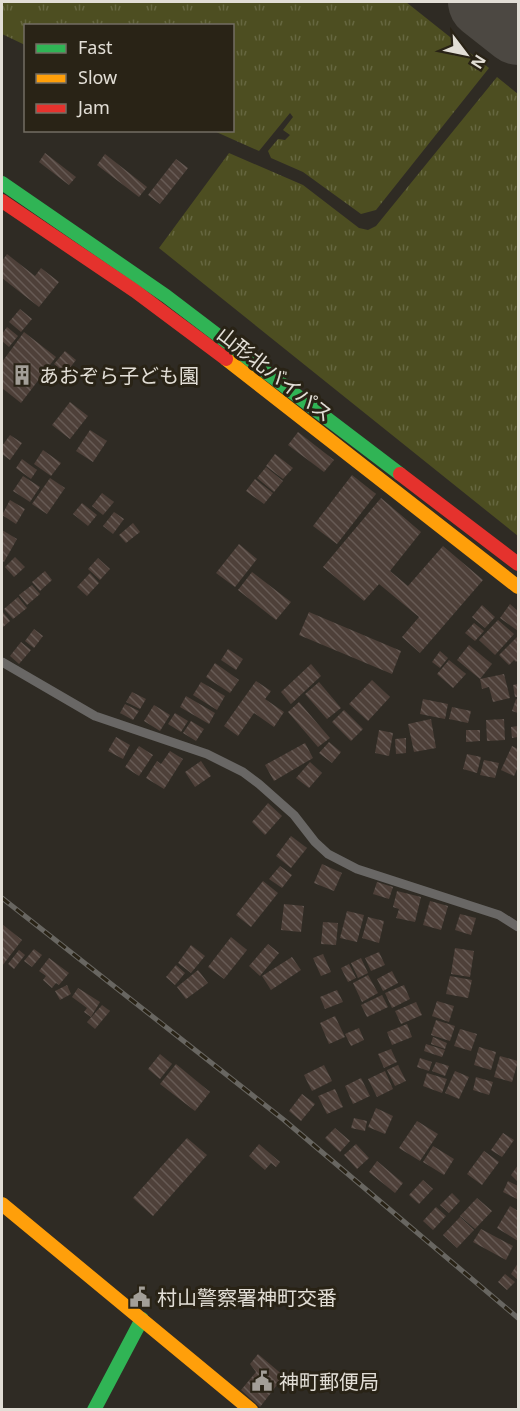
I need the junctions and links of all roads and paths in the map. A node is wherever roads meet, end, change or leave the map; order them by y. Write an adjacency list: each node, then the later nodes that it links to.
1 (2, 183): 3 (main road, 山形北バイパス)
2 (2, 201): 4 (main road, 山形北バイパス)
3 (519, 564)
4 (519, 587)
5 (2, 662): 6 (street)
6 (519, 927)
7 (2, 1204): 8 (main road)
8 (142, 1319): 9 (main road); 10 (main road)
9 (94, 1410)
10 (251, 1410)

